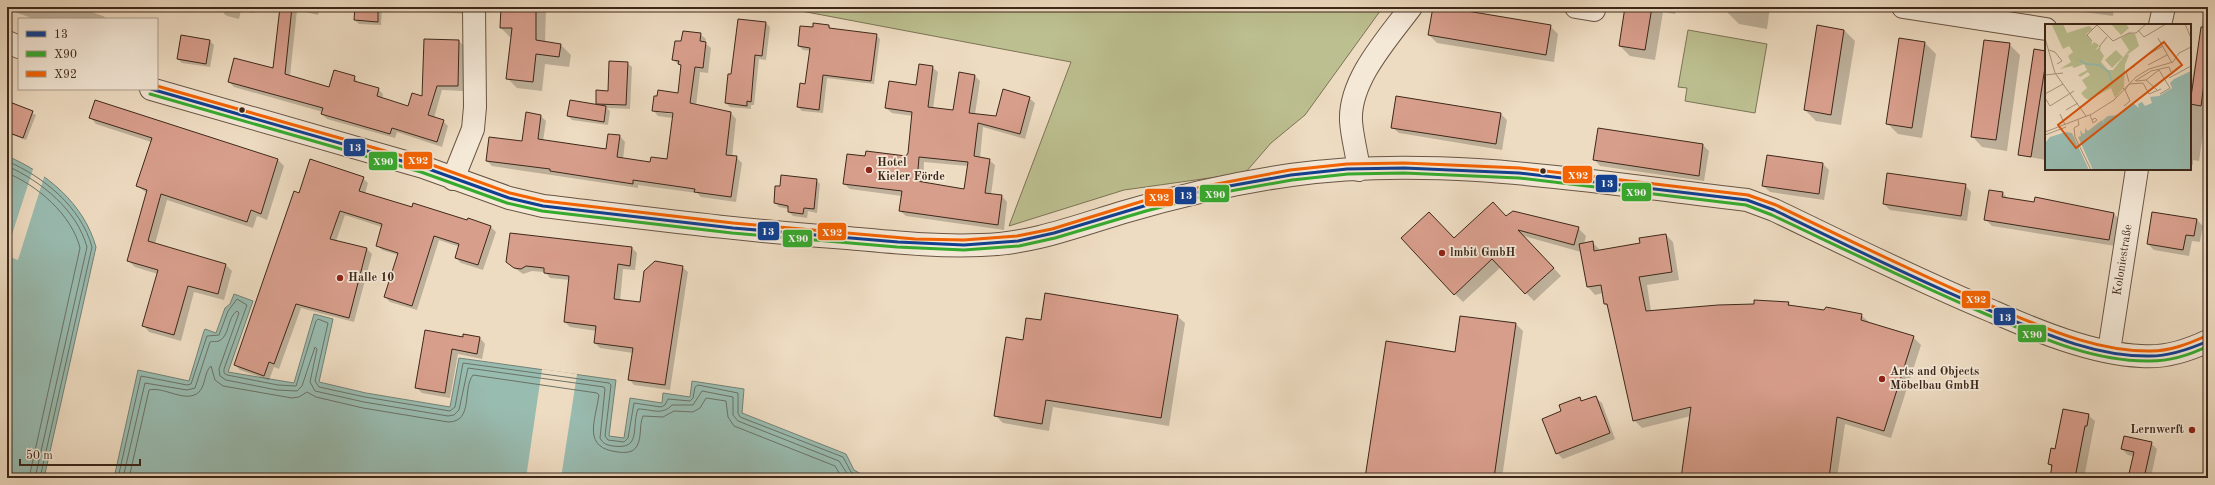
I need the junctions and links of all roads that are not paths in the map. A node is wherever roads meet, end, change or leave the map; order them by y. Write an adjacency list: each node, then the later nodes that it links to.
1 (474, 7): 12 (street)
2 (1411, 7): 10 (street)
3 (1903, 7): 6 (street)
4 (2164, 7): 5 (street)
5 (2160, 24)
6 (2045, 29)
7 (7, 42): 8 (street)
8 (18, 46)
9 (154, 90): 12 (street)
10 (1359, 170): 12 (street); 14 (street)
11 (2137, 170): 14 (street, Koloniestraße)
12 (452, 178)
13 (2208, 341): 14 (street)
14 (2109, 351)

